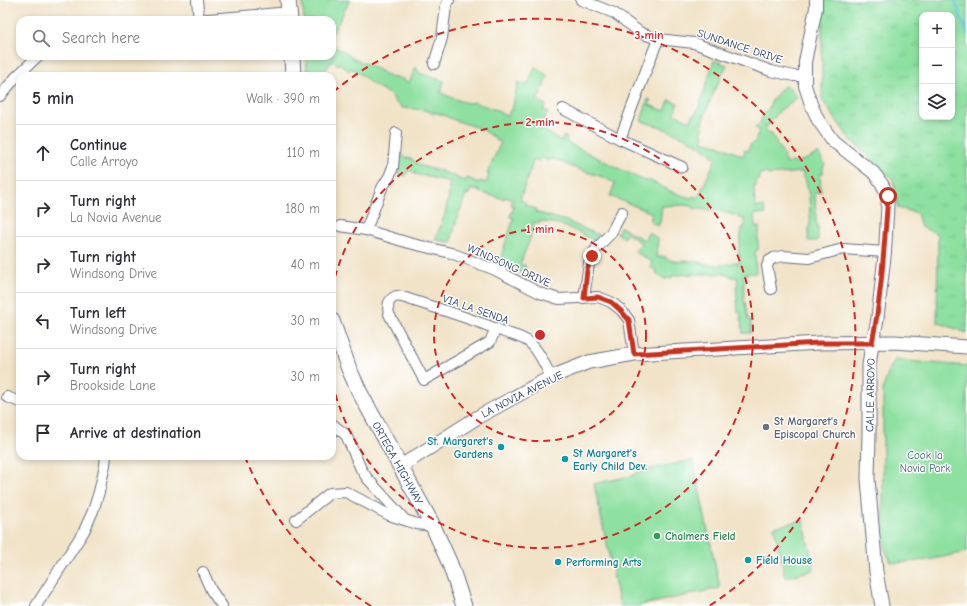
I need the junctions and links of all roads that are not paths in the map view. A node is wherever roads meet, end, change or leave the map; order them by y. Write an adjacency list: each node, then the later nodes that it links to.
1 (197, 0): 6 (street)
2 (449, 0): 11 (street)
3 (581, 0): 8 (street, SUNDANCE DRIVE)
4 (816, 0): 14 (street, CALLE ARROYO)
5 (289, 11): 7 (street)
6 (198, 16)
7 (238, 16)
8 (658, 39): 14 (street, SUNDANCE DRIVE); 19 (street)
9 (34, 60): 12 (street)
10 (292, 60): 13 (main road)
11 (434, 64)
12 (21, 72)
13 (293, 72)
14 (805, 76): 24 (street, CALLE ARROYO)
15 (16, 77): 16 (street)
16 (0, 96)
17 (563, 109): 19 (street)
18 (396, 133): 23 (street)
19 (620, 139): 20 (street)
20 (682, 167)
21 (622, 212): 26 (street)
22 (340, 226): 23 (street, WINDSONG DRIVE)
23 (366, 230): 26 (street, WINDSONG DRIVE)
24 (885, 252): 25 (street); 29 (street, CALLE ARROYO)
25 (771, 289)
26 (584, 298): 31 (street, WINDSONG DRIVE)
27 (496, 328): 27 (street, VIA LA SENDA); 32 (street, VIA LA SENDA)
28 (336, 332): 37 (main road, ORTEGA HIGHWAY)
29 (872, 343): 30 (main road, LA NOVIA AVENUE); 31 (main road, LA NOVIA AVENUE); 45 (main road, CALLE ARROYO)
30 (967, 347)
31 (634, 354): 32 (main road, LA NOVIA AVENUE)
32 (551, 377): 37 (main road, LA NOVIA AVENUE)
33 (7, 397): 34 (street)
34 (16, 400)
35 (336, 427): 39 (street)
36 (106, 460): 42 (street)
37 (401, 466): 40 (main road, ORTEGA HIGHWAY)
38 (296, 520): 39 (street)
39 (405, 520): 40 (street)
40 (433, 526): 44 (main road, ORTEGA HIGHWAY)
41 (203, 572): 43 (street)
42 (36, 606)
43 (222, 606)
44 (464, 606)
45 (882, 606)

